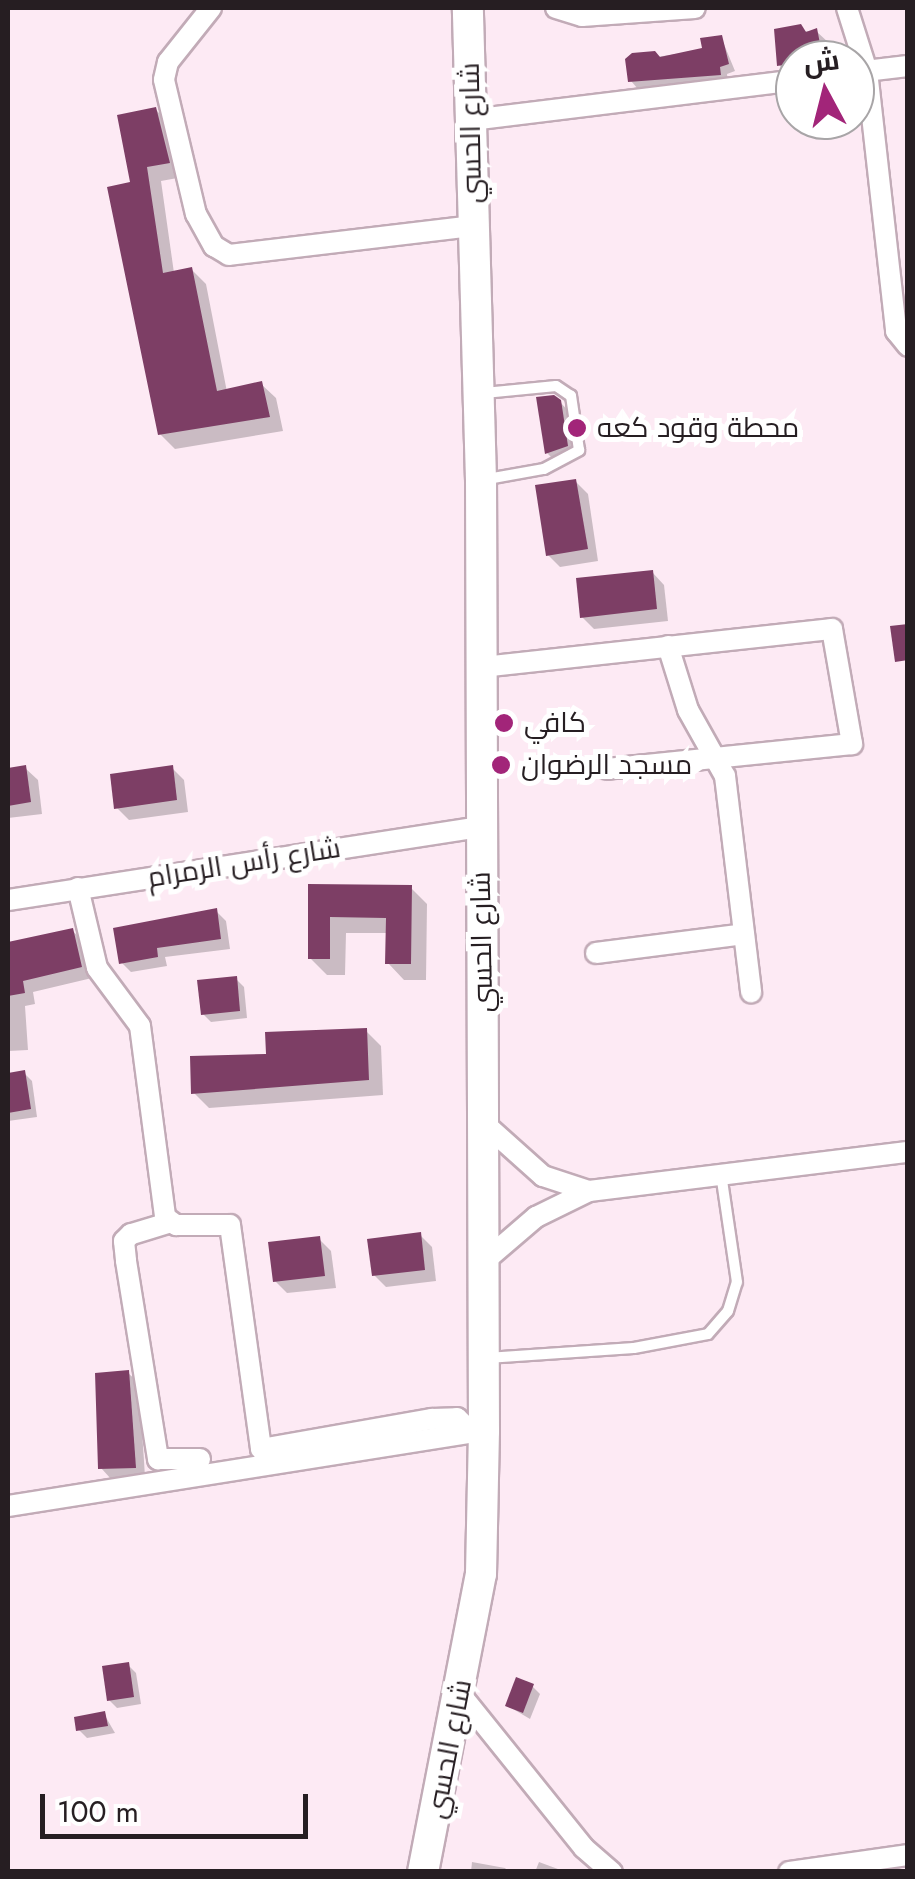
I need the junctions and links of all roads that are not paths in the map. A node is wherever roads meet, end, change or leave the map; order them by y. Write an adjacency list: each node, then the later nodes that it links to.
1 (211, 8): 12 (street)
2 (468, 8): 10 (street, شارع الحسي)
3 (556, 8): 4 (street)
4 (695, 8)
5 (847, 8): 6 (street)
6 (854, 40)
7 (908, 66): 8 (street)
8 (875, 70)
9 (775, 82): 10 (street)
10 (471, 120): 12 (street, شارع الحسي)
11 (870, 140): 13 (street)
12 (472, 226): 14 (street, شارع الحسي)
13 (908, 346)
14 (476, 394): 15 (street, شارع الحسي); 15 (lane)
15 (482, 480): 17 (street, شارع الحسي)
16 (668, 646): 17 (street); 18 (street); 18 (street)
17 (482, 667): 20 (street, شارع الحسي)
18 (716, 757): 19 (street); 23 (street)
19 (607, 769)
20 (480, 827): 21 (street, شارع رأس الرمرام); 26 (street, شارع الحسي)
21 (78, 888): 22 (street, شارع رأس الرمرام); 30 (street)
22 (8, 900)
23 (744, 934): 24 (street); 25 (street)
24 (596, 954)
25 (751, 992)
26 (486, 1126): 29 (street); 31 (street, شارع الحسي)
27 (908, 1152): 28 (street)
28 (721, 1174): 29 (street); 32 (lane)
29 (589, 1190): 31 (street)
30 (168, 1223): 34 (street); 35 (street)
31 (487, 1260): 32 (street, شارع الحسي)
32 (486, 1358): 33 (street, شارع الحسي)
33 (478, 1431): 34 (street); 35 (street); 37 (street, شارع الحسي)
34 (260, 1449): 35 (street)
35 (204, 1465): 36 (street)
36 (8, 1506)
37 (461, 1694): 39 (street, شارع الحسي); 40 (street)
38 (908, 1856): 41 (street)
39 (423, 1872)
40 (612, 1872)
41 (790, 1872)

